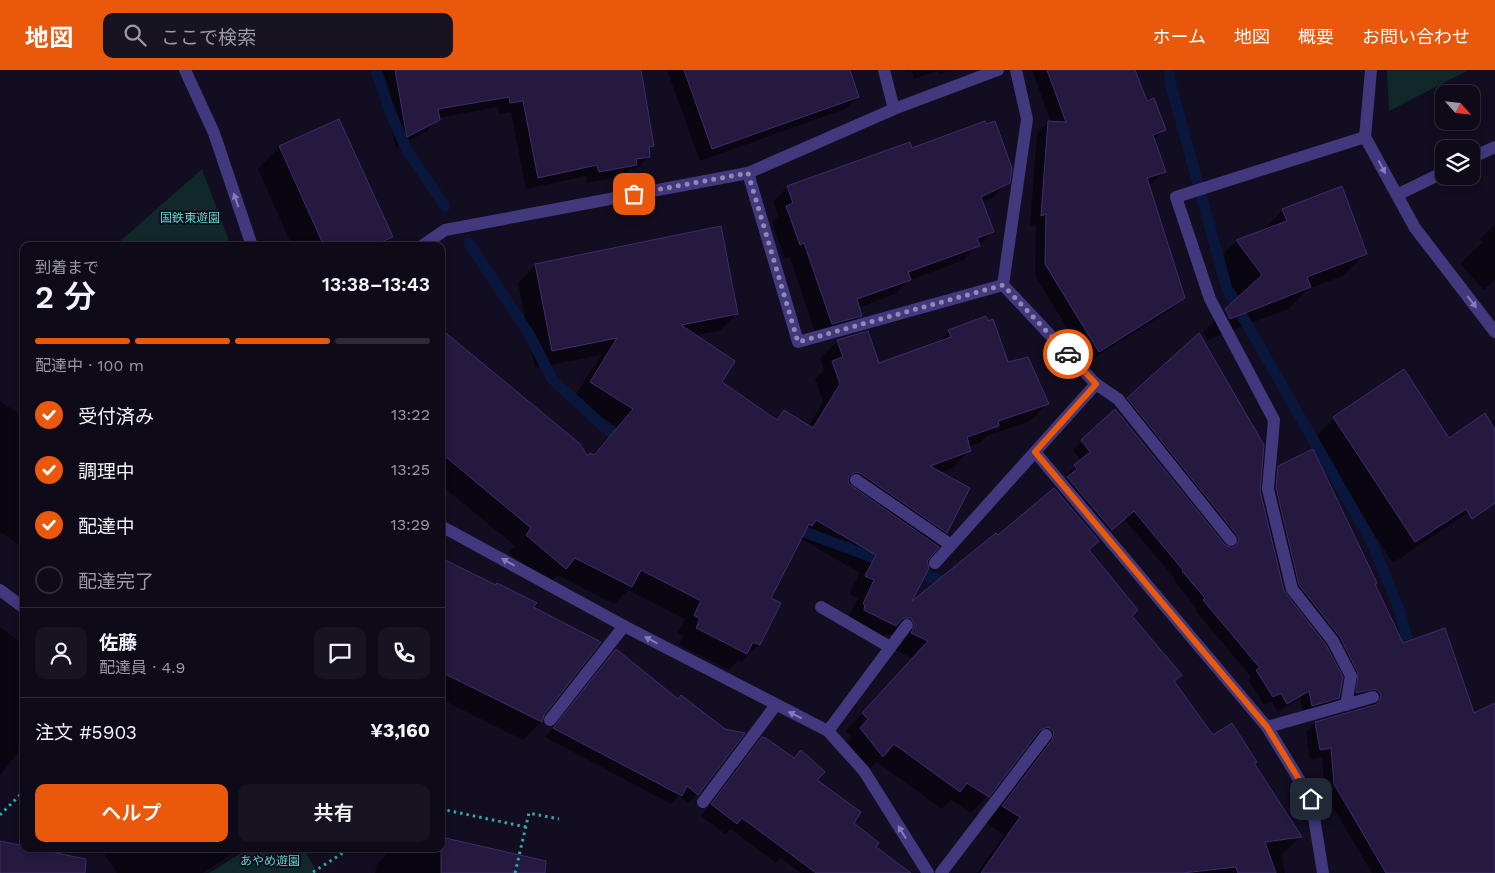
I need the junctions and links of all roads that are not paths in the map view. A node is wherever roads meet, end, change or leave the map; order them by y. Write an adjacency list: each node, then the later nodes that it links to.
1 (184, 70): 13 (street, one-way to 1)
2 (884, 70): 6 (street)
3 (998, 70): 6 (street)
4 (1016, 70): 15 (street)
5 (1371, 70): 7 (street)
6 (894, 109): 10 (street)
7 (1366, 137): 12 (street, one-way to 12); 32 (street)
8 (1495, 147): 9 (street)
9 (1480, 154)
10 (748, 173): 14 (street); 15 (street)
11 (1435, 176): 12 (street)
12 (1397, 195): 16 (street, one-way to 16)
13 (251, 242)
14 (428, 242)
15 (1003, 285): 17 (street)
16 (1495, 332)
17 (1096, 384): 18 (street); 21 (street)
18 (1035, 452): 22 (street); 34 (street)
19 (856, 480): 22 (street)
20 (445, 528): 28 (street, one-way to 20)
21 (1231, 540)
22 (951, 546): 23 (street)
23 (935, 563)
24 (0, 590): 25 (street)
25 (20, 605)
26 (821, 607): 29 (street)
27 (907, 625): 29 (street)
28 (624, 626): 31 (street, one-way to 28); 33 (street)
29 (890, 647): 35 (street)
30 (1372, 697): 32 (street)
31 (776, 705): 35 (street, one-way to 31); 37 (street)
32 (1346, 705): 34 (street)
33 (550, 720)
34 (1267, 727): 40 (street)
35 (828, 731): 38 (street, one-way to 35)
36 (1046, 735): 39 (street)
37 (703, 802)
38 (928, 873)
39 (941, 873)
40 (1323, 873)

